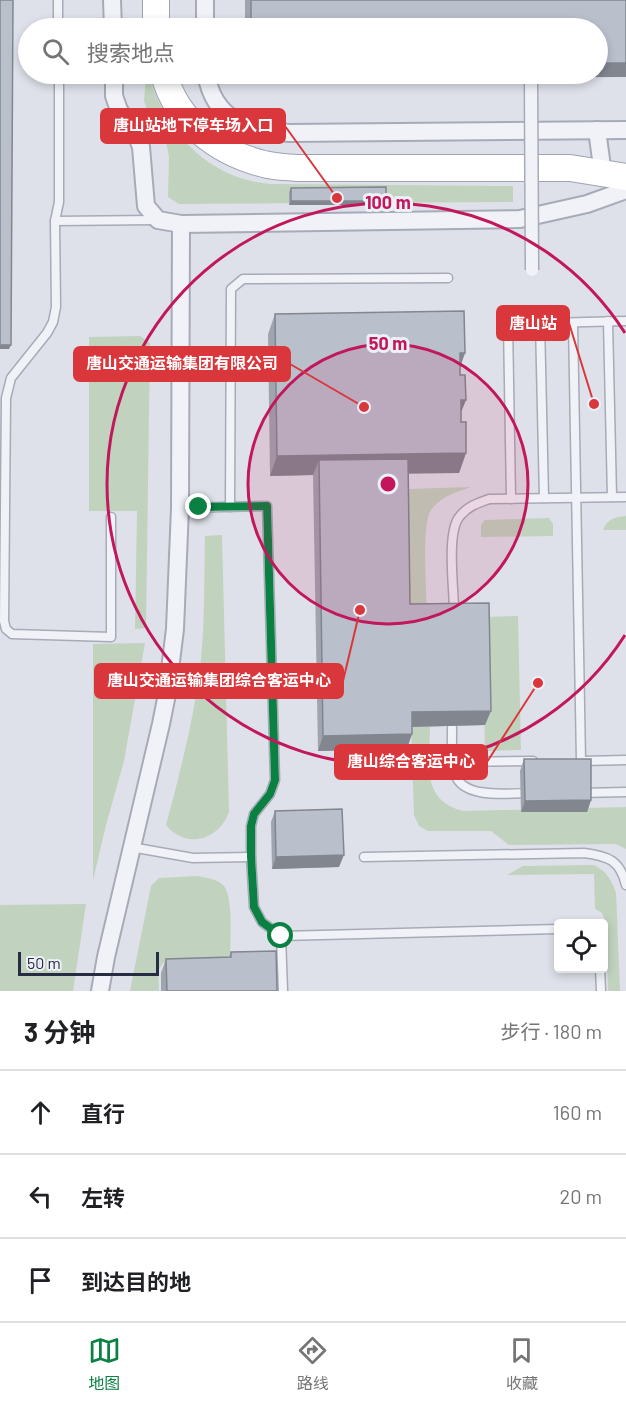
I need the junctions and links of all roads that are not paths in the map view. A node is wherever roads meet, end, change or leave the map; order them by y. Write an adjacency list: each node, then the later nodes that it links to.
1 (58, 0): 5 (lane)
2 (112, 0): 6 (street)
3 (156, 0): 7 (main road)
4 (205, 0): 8 (street)
5 (58, 18)
6 (113, 18)
7 (156, 18)
8 (205, 18)
9 (59, 84): 19 (lane)
10 (114, 84): 18 (street)
11 (168, 84): 16 (main road)
12 (208, 84): 14 (street)
13 (531, 84): 21 (street, bridge)
14 (597, 130): 15 (street); 16 (street)
15 (626, 130)
16 (614, 176)
17 (626, 190): 20 (street)
18 (159, 220): 19 (lane); 20 (street)
19 (55, 221): 34 (lane)
20 (181, 224): 33 (street)
21 (532, 270)
22 (448, 278): 32 (lane)
23 (608, 321): 24 (lane); 26 (lane); 27 (lane)
24 (626, 321)
25 (540, 323): 26 (lane); 29 (lane); 31 (lane)
26 (573, 323): 30 (lane)
27 (612, 497): 28 (lane); 30 (lane)
28 (626, 497)
29 (544, 498): 30 (lane); 31 (lane)
30 (577, 498): 40 (lane)
31 (511, 499): 35 (lane)
32 (230, 507): 33 (lane); 46 (lane)
33 (180, 508): 45 (street)
34 (111, 517)
35 (454, 610)
36 (452, 728): 41 (lane)
37 (626, 760): 40 (lane)
38 (546, 761): 41 (lane)
39 (570, 761): 40 (lane)
40 (581, 761)
41 (453, 762): 43 (lane)
42 (626, 792): 44 (lane)
43 (547, 793)
44 (569, 793)
45 (131, 847): 46 (lane); 52 (street)
46 (251, 856): 50 (lane)
47 (364, 857): 48 (lane)
48 (626, 885)
49 (554, 929): 50 (lane)
50 (281, 936): 53 (lane)
51 (600, 973): 54 (lane)
52 (100, 991)
53 (283, 991)
54 (601, 991)

